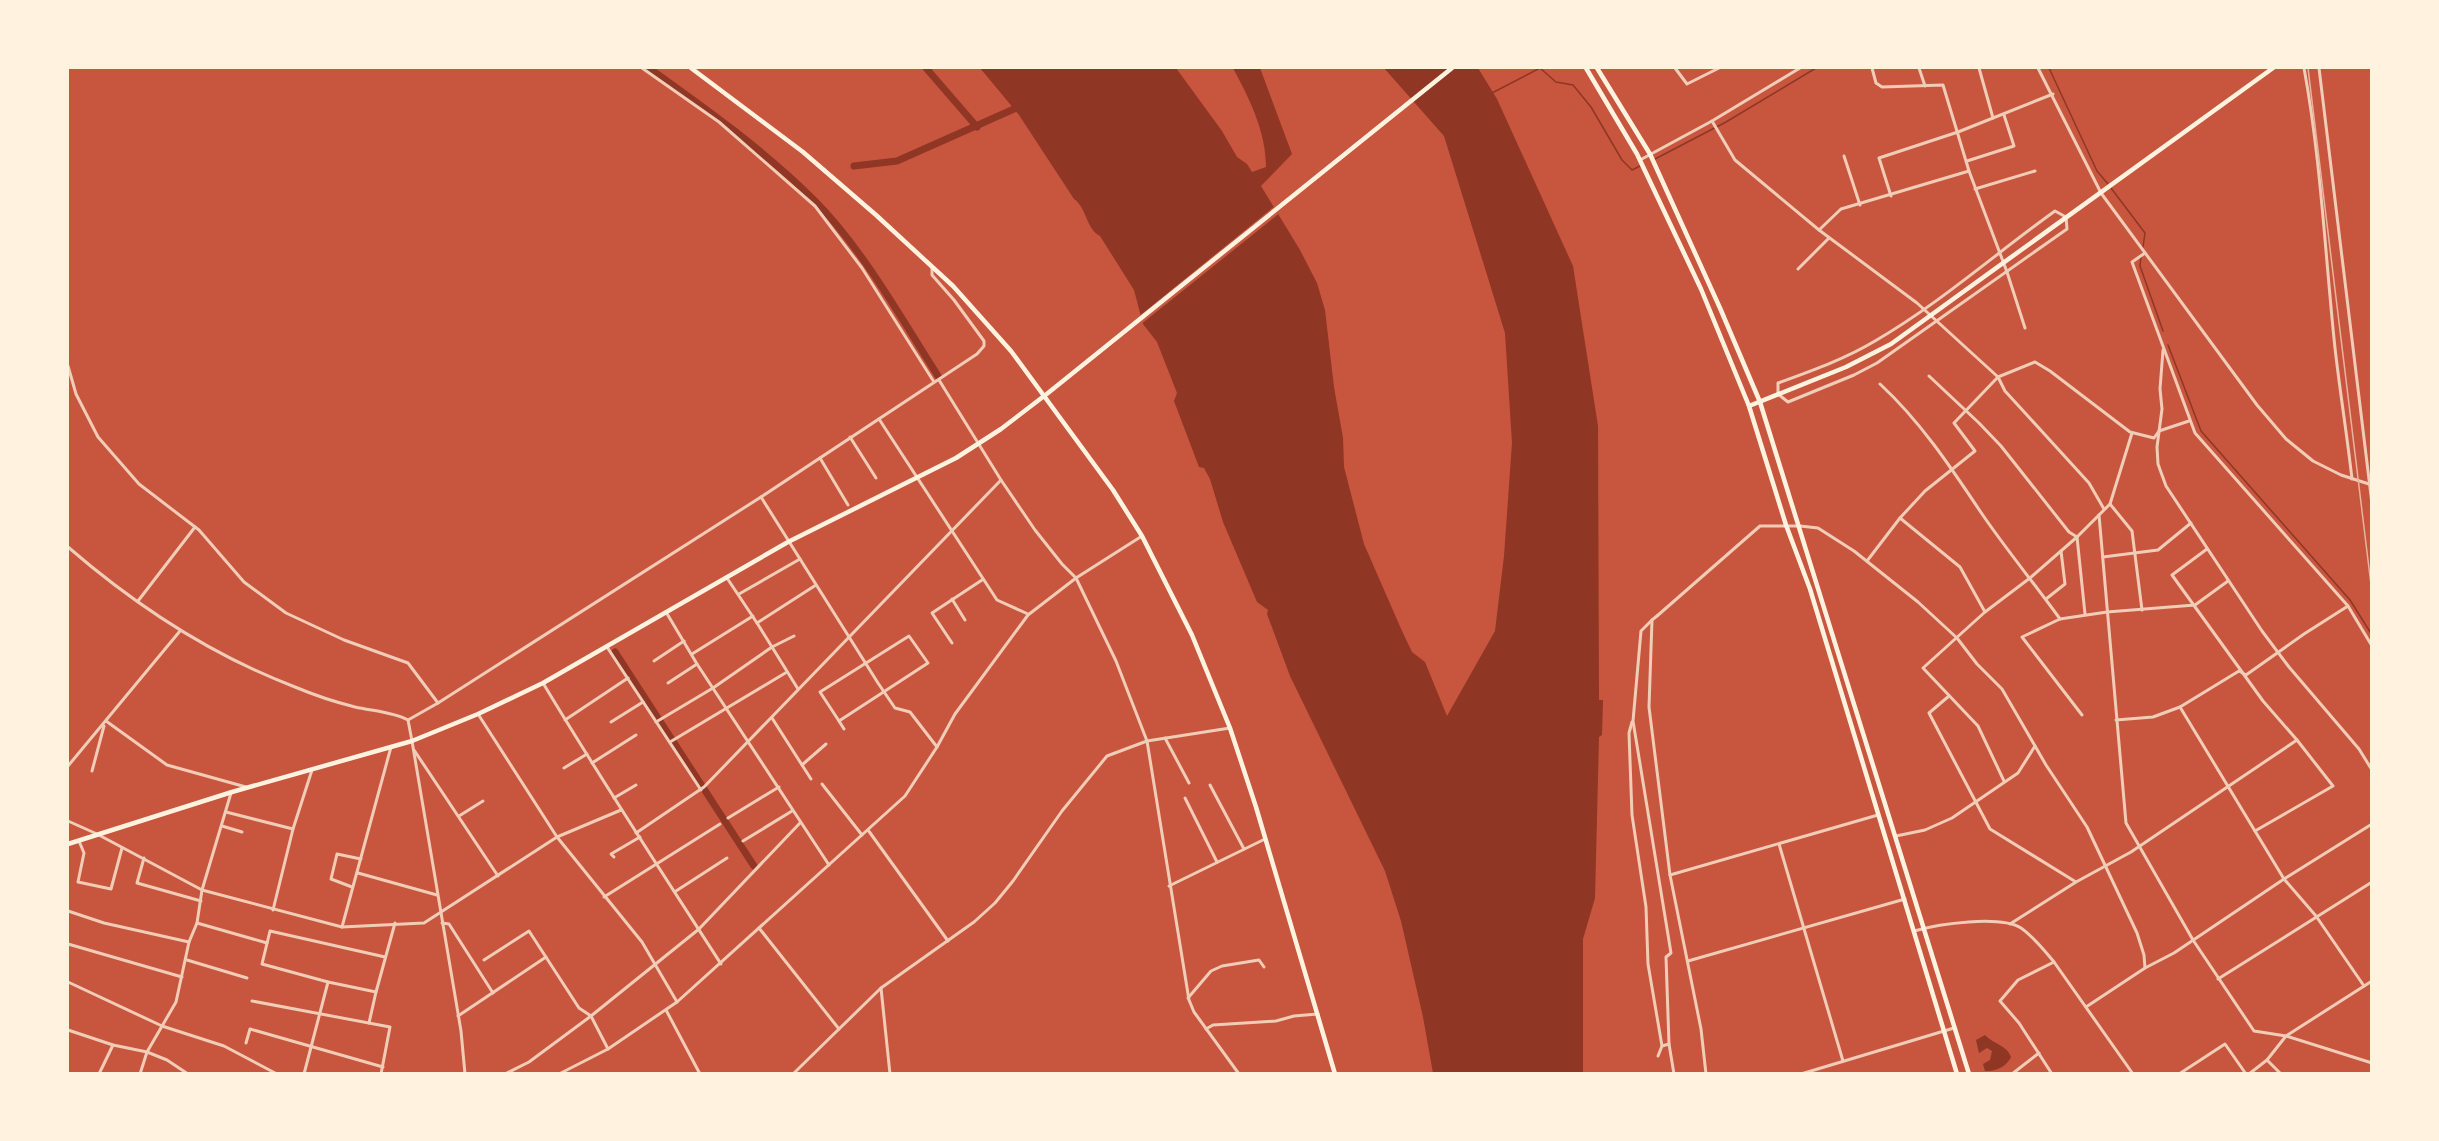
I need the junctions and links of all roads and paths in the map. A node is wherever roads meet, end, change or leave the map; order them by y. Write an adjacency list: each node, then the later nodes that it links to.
1 (642, 68): 48 (street)
2 (692, 68): 37 (main road)
3 (1452, 68): 50 (main road)
4 (1586, 68): 24 (main road)
5 (1597, 68): 22 (main road)
6 (1676, 68): 7 (street)
7 (1719, 68)
8 (1800, 68): 20 (street)
9 (1872, 68): 16 (street)
10 (1918, 68): 16 (street)
11 (1980, 68): 19 (street)
12 (2038, 68): 17 (street)
13 (2272, 68): 29 (main road)
14 (2304, 68): 63 (street)
15 (2319, 68): 65 (street)
16 (1925, 86): 21 (street)
17 (2054, 94): 18 (street); 29 (street)
18 (2004, 115): 19 (street); 25 (street)
19 (1994, 118): 21 (street)
20 (1712, 121): 22 (street); 33 (street)
21 (1958, 132): 25 (street); 30 (street)
22 (1650, 154): 24 (street); 52 (main road)
23 (1844, 156): 31 (street)
24 (1640, 160): 53 (main road)
25 (1967, 161): 26 (street)
26 (1969, 171): 28 (street); 30 (street)
27 (2035, 171): 28 (street)
28 (1975, 189): 35 (street)
29 (2101, 193): 32 (main road); 36 (street)
30 (1891, 196): 31 (street)
31 (1860, 205): 33 (street)
32 (2064, 218): 35 (street); 39 (street); 51 (main road)
33 (1819, 231): 34 (street)
34 (1829, 238): 38 (street); 40 (street)
35 (1998, 252): 39 (street); 40 (street)
36 (2145, 253): 43 (street); 63 (street)
37 (932, 267): 47 (street); 50 (main road)
38 (1798, 269)
39 (2007, 272): 41 (street); 42 (street)
40 (1924, 309): 41 (street); 51 (street)
41 (1937, 321): 46 (street); 51 (street)
42 (2025, 328)
43 (2163, 350): 56 (street); 57 (street)
44 (68, 366): 76 (street)
45 (1929, 376): 54 (street)
46 (1998, 376): 54 (street); 58 (street); 70 (street)
47 (939, 380): 48 (street); 64 (street)
48 (934, 382): 55 (street)
49 (1880, 384): 61 (street)
50 (1047, 394): 78 (main road); 80 (main road)
51 (1778, 394): 52 (main road)
52 (1760, 402): 53 (main road); 75 (main road)
53 (1749, 406): 74 (main road)
54 (1966, 410): 61 (street); 79 (street)
55 (879, 419): 59 (street); 77 (street)
56 (2189, 421): 57 (street); 99 (street)
57 (2159, 430): 58 (street); 73 (street)
58 (2132, 433): 67 (street)
59 (850, 437): 60 (street); 62 (street)
60 (820, 458): 66 (street); 69 (street)
61 (1953, 470): 72 (street); 90 (street)
62 (876, 478)
63 (2352, 479): 65 (street)
64 (1001, 480): 77 (street); 89 (street)
65 (2370, 485): 68 (street)
66 (761, 497): 80 (street); 135 (street)
67 (2110, 504): 70 (street); 84 (street)
68 (2372, 504)
69 (848, 505)
70 (2104, 508): 71 (street)
71 (2099, 515): 79 (street); 85 (street)
72 (1900, 518): 87 (street); 102 (street)
73 (2191, 523): 82 (street); 84 (street)
74 (1786, 525): 75 (street); 109 (street); 188 (main road)
75 (1799, 526): 87 (street); 203 (main road)
76 (195, 527): 97 (street); 135 (street)
77 (952, 532): 91 (street); 113 (street)
78 (1143, 536): 89 (street); 149 (main road)
79 (2077, 537): 83 (street); 104 (street)
80 (788, 542): 86 (street); 88 (main road)
81 (68, 546): 97 (street)
82 (2208, 548): 92 (street); 98 (street)
83 (2061, 550): 90 (street); 96 (street)
84 (2136, 554): 85 (street); 100 (street)
85 (2103, 557): 103 (street)
86 (800, 559): 93 (street); 94 (street)
87 (1867, 562): 114 (street)
88 (727, 577): 94 (street); 101 (main road)
89 (1076, 578): 105 (street); 155 (street)
90 (2030, 578): 96 (street); 102 (street)
91 (982, 580): 95 (street); 105 (street)
92 (2228, 581): 98 (street); 120 (street)
93 (816, 585): 110 (street); 113 (street)
94 (738, 594): 106 (street)
95 (952, 599): 108 (street); 116 (street)
96 (2046, 600): 107 (street)
97 (138, 601): 111 (street)
98 (2195, 605): 100 (street); 126 (street)
99 (2348, 606): 117 (street); 120 (street)
100 (2142, 610): 103 (street)
101 (666, 612): 115 (street); 118 (main road)
102 (1985, 612): 114 (street)
103 (2107, 612): 104 (street); 143 (street)
104 (2085, 614): 107 (street)
105 (1028, 615): 161 (street)
106 (753, 616): 110 (street); 121 (street)
107 (2060, 619): 139 (street)
108 (965, 620)
109 (1652, 620): 145 (street); 223 (street)
110 (758, 623): 119 (street)
111 (180, 631): 141 (street); 146 (street)
112 (794, 636): 119 (street)
113 (848, 636): 123 (street); 131 (street)
114 (1957, 638): 133 (street); 159 (street)
115 (684, 641): 121 (street); 122 (street)
116 (952, 643)
117 (2372, 646)
118 (607, 647): 127 (street); 128 (main road)
119 (772, 647): 125 (street); 130 (street)
120 (2279, 651): 126 (street); 168 (street)
121 (692, 654): 124 (street)
122 (654, 661)
123 (865, 663): 132 (street); 132 (street); 144 (street)
124 (697, 664): 129 (street); 130 (street)
125 (787, 672): 131 (street); 137 (street)
126 (2246, 675): 136 (street); 153 (street)
127 (628, 678): 134 (street); 142 (street)
128 (543, 683): 138 (main road); 142 (street)
129 (668, 683)
130 (713, 688): 137 (street); 148 (street)
131 (799, 689): 140 (street)
132 (885, 692): 144 (street); 161 (street)
133 (1949, 696): 171 (street); 184 (street)
134 (642, 702): 147 (street); 148 (street)
135 (438, 703): 141 (street)
136 (2180, 707): 143 (street); 176 (street)
137 (726, 708): 154 (street); 156 (street)
138 (478, 714): 157 (main road); 204 (street)
139 (2082, 715)
140 (772, 718): 154 (street); 164 (street)
141 (408, 720): 157 (street)
142 (565, 720): 162 (street)
143 (2116, 720): 211 (street)
144 (839, 721): 150 (street)
145 (1633, 721): 293 (street); 296 (street)
146 (105, 722): 165 (street); 169 (street); 177 (street)
147 (611, 722)
148 (656, 722): 156 (street)
149 (1230, 728): 152 (street); 206 (main road)
150 (844, 729)
151 (636, 735): 163 (street)
152 (1165, 738): 155 (street); 172 (street)
153 (2296, 740): 176 (street); 198 (street)
154 (748, 741): 178 (street); 179 (street)
155 (1147, 741): 228 (street); 251 (street)
156 (670, 742): 179 (street)
157 (412, 744): 160 (main road); 189 (street); 232 (street)
158 (826, 744): 164 (street)
159 (2035, 746): 171 (street); 221 (street)
160 (391, 747): 167 (main road); 217 (street)
161 (937, 747): 197 (street)
162 (586, 754): 163 (street); 166 (street)
163 (592, 763): 182 (street)
164 (802, 765): 170 (street)
165 (68, 766)
166 (564, 768)
167 (312, 769): 177 (main road); 196 (street)
168 (2372, 770)
169 (92, 771)
170 (811, 779)
171 (2004, 781): 184 (street)
172 (1189, 783)
173 (822, 784): 202 (street)
174 (636, 785): 182 (street)
175 (1210, 785): 213 (street)
176 (2227, 785): 198 (street); 211 (street)
177 (248, 787): 180 (main road)
178 (779, 787): 186 (street); 190 (street)
179 (701, 790): 200 (street)
180 (232, 792): 187 (street); 201 (main road)
181 (1185, 798): 218 (street)
182 (614, 799): 185 (street)
183 (483, 801): 189 (street)
184 (1974, 801): 203 (street); 226 (street)
185 (621, 810): 200 (street); 204 (street)
186 (792, 811): 192 (street); 208 (street)
187 (226, 812): 195 (street); 196 (street)
188 (1879, 815): 210 (street); 234 (main road)
189 (458, 816): 224 (street)
190 (728, 818)
191 (68, 821): 201 (street)
192 (800, 823): 220 (street); 248 (street)
193 (720, 824): 219 (street)
194 (2372, 824): 225 (street)
195 (222, 826): 199 (street); 230 (street)
196 (293, 829): 236 (street)
197 (867, 830): 202 (street); 251 (street)
198 (2255, 831): 225 (street)
199 (242, 832)
200 (636, 833): 205 (street)
201 (97, 834): 207 (main road); 212 (street)
202 (862, 835): 220 (street)
203 (1896, 836): 247 (main road)
204 (557, 837): 224 (street); 233 (street)
205 (640, 837): 214 (street); 219 (street)
206 (1265, 838): 213 (street); 281 (main road)
207 (79, 841): 209 (main road); 212 (street)
208 (743, 841)
209 (68, 844)
210 (1779, 844): 223 (street); 246 (street)
211 (2139, 846): 221 (street); 250 (street)
212 (122, 848): 215 (street)
213 (1244, 849): 218 (street)
214 (614, 857)
215 (144, 858): 230 (street); 235 (street)
216 (727, 858): 231 (street)
217 (361, 859): 222 (street); 229 (street)
218 (1217, 862): 228 (street)
219 (657, 865): 231 (street); 233 (street)
220 (829, 865): 245 (street)
221 (2104, 866): 226 (street); 264 (street)
222 (357, 873): 229 (street); 232 (street)
223 (1670, 875): 259 (street)
224 (498, 876): 238 (street)
225 (2284, 879): 239 (street); 250 (street)
226 (2076, 882): 243 (street)
227 (2372, 882): 239 (street)
228 (1169, 886): 275 (street)
229 (353, 887): 244 (street)
230 (202, 890): 235 (street); 236 (street)
231 (676, 891): 248 (street)
232 (437, 895): 238 (street)
233 (604, 897): 261 (street)
234 (1905, 899): 246 (street); 249 (main road)
235 (201, 901): 240 (street)
236 (273, 910): 244 (street)
237 (68, 911): 252 (street)
238 (440, 913): 241 (street); 242 (street)
239 (2316, 916): 267 (street); 271 (street)
240 (197, 923): 252 (street); 253 (street)
241 (395, 923): 244 (street); 255 (street)
242 (442, 923): 274 (street); 282 (street)
243 (2010, 924): 247 (street); 260 (street)
244 (342, 927)
245 (759, 928): 262 (street); 287 (street)
246 (1804, 928): 259 (street); 302 (street)
247 (1924, 928): 249 (street); 286 (main road)
248 (699, 929): 261 (street); 262 (street)
249 (1914, 931): 290 (main road)
250 (2193, 940): 264 (street); 267 (street)
251 (948, 941): 272 (street)
252 (189, 942): 257 (street)
253 (267, 943): 255 (street); 270 (street)
254 (68, 944): 265 (street)
255 (385, 957): 273 (street)
256 (546, 957): 258 (street); 274 (street); 283 (street)
257 (187, 960): 265 (street); 266 (street)
258 (484, 960)
259 (1688, 961): 322 (street)
260 (2054, 962): 278 (street); 299 (street)
261 (655, 963): 277 (street); 283 (street)
262 (721, 964): 277 (street)
263 (1264, 968): 275 (street)
264 (2145, 968): 278 (street)
265 (182, 977): 285 (street)
266 (247, 978)
267 (2218, 979): 291 (street)
268 (2372, 981): 271 (street)
269 (68, 982): 285 (street)
270 (328, 982): 273 (street); 280 (street)
271 (2364, 986): 291 (street)
272 (881, 988): 287 (street); 318 (street)
273 (376, 992): 284 (street)
274 (493, 993): 282 (street)
275 (1188, 998): 288 (street)
276 (252, 1001): 280 (street)
277 (677, 1002): 279 (street)
278 (2086, 1006): 327 (street)
279 (666, 1010): 297 (street); 316 (street)
280 (320, 1014): 284 (street); 295 (street)
281 (1318, 1014): 288 (street); 320 (main road)
282 (459, 1016): 313 (street)
283 (591, 1016): 297 (street); 314 (street)
284 (369, 1023): 304 (street)
285 (162, 1026): 298 (street); 310 (street)
286 (1956, 1027): 290 (street); 306 (main road)
287 (839, 1029): 317 (street)
288 (1206, 1029): 319 (street)
289 (68, 1030): 294 (street)
290 (1944, 1031): 302 (street); 324 (main road)
291 (2286, 1036): 301 (street); 303 (street)
292 (246, 1042): 295 (street)
293 (1669, 1044): 296 (street); 321 (street)
294 (113, 1045): 298 (street); 307 (street)
295 (311, 1046): 304 (street); 311 (street)
296 (1662, 1046): 300 (street)
297 (608, 1048): 315 (street)
298 (147, 1052): 305 (street); 308 (street)
299 (2039, 1053): 325 (street); 326 (street)
300 (1658, 1056)
301 (2267, 1060): 329 (street); 330 (street)
302 (1843, 1061): 323 (street)
303 (2372, 1063)
304 (383, 1067): 312 (street)
305 (183, 1072): 309 (street)
306 (1969, 1072)
307 (99, 1074)
308 (140, 1074)
309 (188, 1074)
310 (277, 1074)
311 (304, 1074)
312 (381, 1074)
313 (465, 1074)
314 (506, 1074)
315 (559, 1074)
316 (700, 1074)
317 (793, 1074)
318 (890, 1074)
319 (1239, 1074)
320 (1335, 1074)
321 (1674, 1074)
322 (1706, 1074)
323 (1801, 1074)
324 (1957, 1074)
325 (2012, 1074)
326 (2052, 1074)
327 (2133, 1074)
328 (2179, 1074): 329 (street)
329 (2247, 1074)
330 (2281, 1074)

